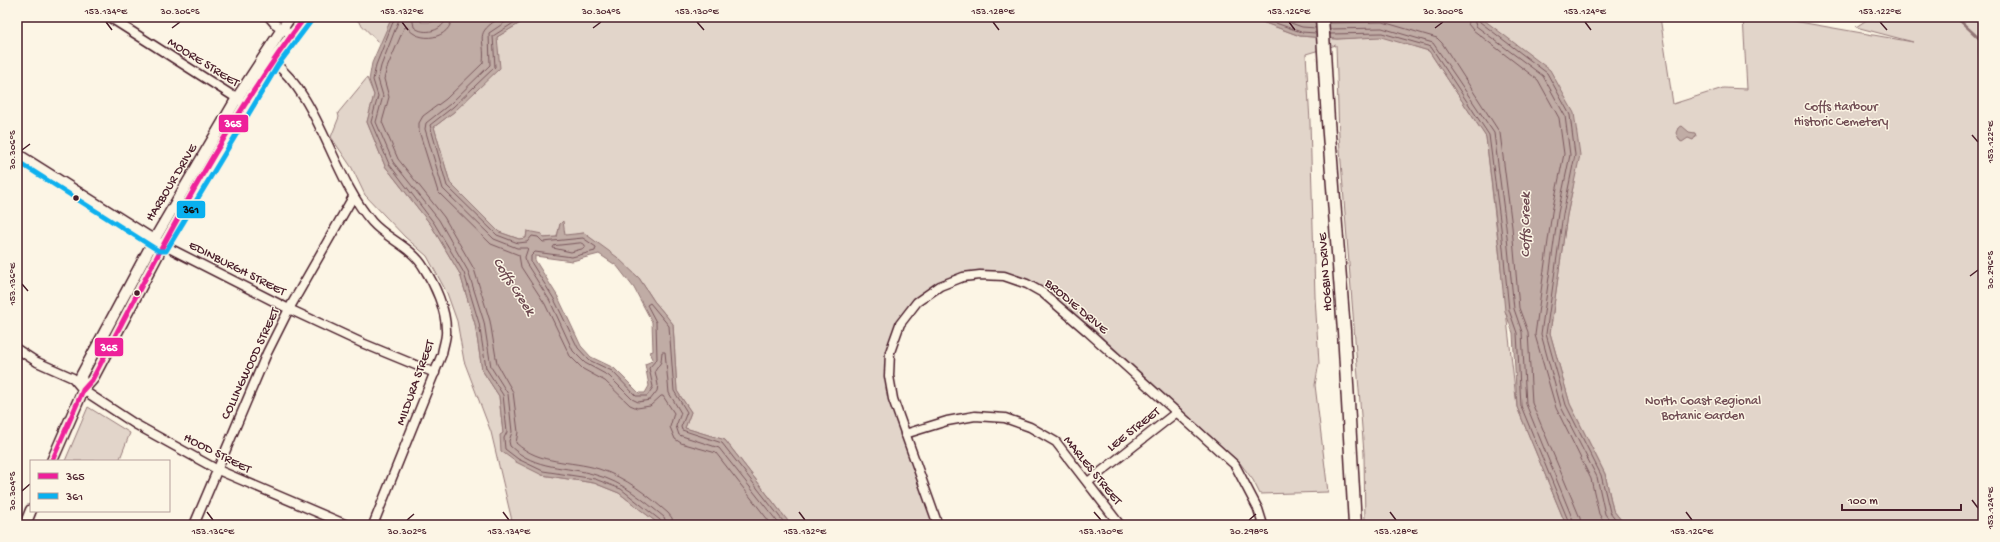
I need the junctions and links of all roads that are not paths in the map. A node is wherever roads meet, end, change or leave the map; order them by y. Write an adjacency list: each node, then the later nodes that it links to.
1 (108, 17): 9 (street, MOORE STREET)
2 (269, 17): 6 (street)
3 (290, 17): 6 (street, HARBOUR DRIVE)
4 (305, 17): 7 (street, HARBOUR DRIVE)
5 (1322, 17): 31 (main road, HOGBIN DRIVE)
6 (282, 28): 7 (street); 9 (street, HARBOUR DRIVE)
7 (292, 35): 8 (street, HARBOUR DRIVE)
8 (272, 61): 9 (street, HARBOUR DRIVE); 11 (street, MILDURA STREET)
9 (241, 101): 12 (street, HARBOUR DRIVE); 13 (street, HARBOUR DRIVE)
10 (17, 153): 12 (street, EDINBURGH STREET)
11 (353, 197): 14 (street, COLLINGWOOD STREET); 16 (street, MILDURA STREET)
12 (154, 240): 13 (street, EDINBURGH STREET); 17 (street, HARBOUR DRIVE)
13 (163, 245): 14 (street, EDINBURGH STREET); 17 (street, HARBOUR DRIVE)
14 (289, 309): 16 (street, EDINBURGH STREET); 21 (street, COLLINGWOOD STREET)
15 (17, 350): 17 (street, HOOD STREET)
16 (435, 373): 27 (street, MILDURA STREET)
17 (83, 390): 20 (street, HARBOUR DRIVE); 21 (street, HOOD STREET)
18 (1177, 412): 19 (street, BRODIE DRIVE); 22 (street, LEE STREET); 30 (street, BRODIE DRIVE)
19 (905, 434): 22 (street, MARLES STREET); 28 (street, BRODIE DRIVE)
20 (52, 460)
21 (218, 470): 25 (street, COLLINGWOOD STREET); 26 (street, HOOD STREET)
22 (1088, 482): 29 (street, MARLES STREET)
23 (30, 512): 24 (street)
24 (25, 525)
25 (194, 525)
26 (347, 525)
27 (373, 525)
28 (938, 525)
29 (1120, 525)
30 (1263, 525)
31 (1355, 525)

